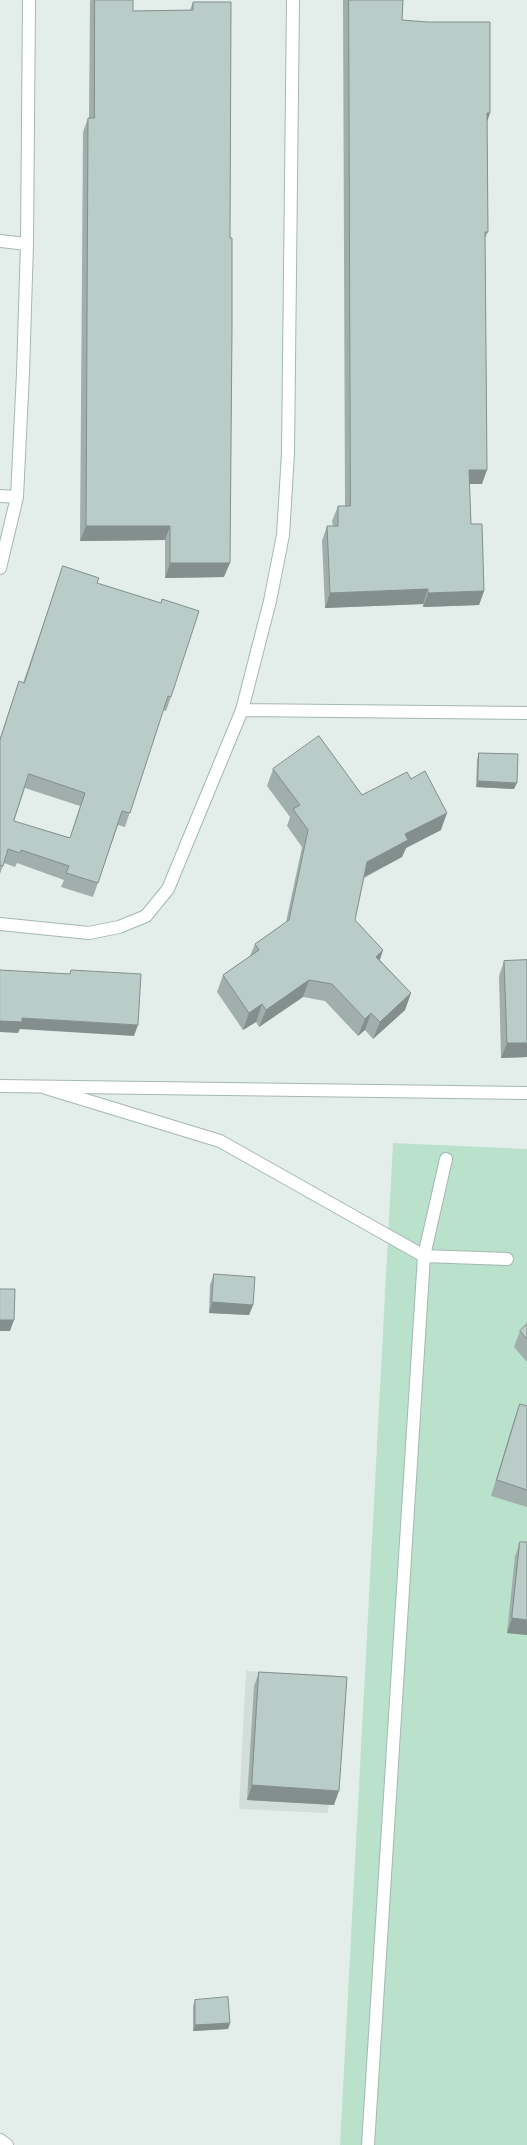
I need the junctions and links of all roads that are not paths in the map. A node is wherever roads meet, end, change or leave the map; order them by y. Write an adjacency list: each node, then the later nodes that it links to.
1 (29, 0): 4 (street)
2 (293, 0): 8 (street)
3 (0, 241): 4 (street)
4 (27, 244): 6 (street)
5 (0, 496): 6 (street)
6 (17, 497): 7 (street)
7 (0, 568)
8 (242, 710): 9 (street); 10 (street)
9 (527, 713)
10 (0, 924)
11 (0, 1086): 12 (street)
12 (40, 1086): 13 (street); 15 (street)
13 (527, 1093)
14 (446, 1159): 15 (street)
15 (424, 1256): 16 (street); 19 (street)
16 (507, 1259)
17 (0, 2140): 18 (street)
18 (7, 2145)
19 (368, 2145)

